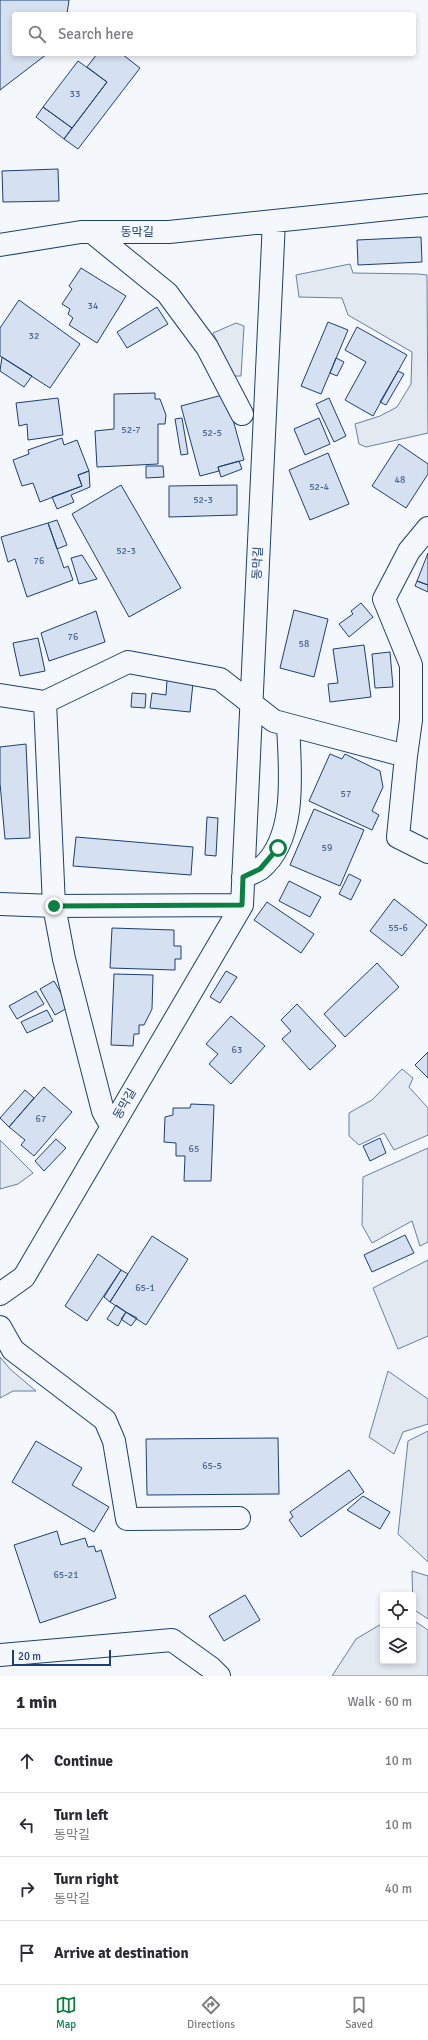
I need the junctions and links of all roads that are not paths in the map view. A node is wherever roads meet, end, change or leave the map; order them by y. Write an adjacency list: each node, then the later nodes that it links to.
1 (428, 205): 2 (street, 동막길)
2 (274, 221): 3 (street, 동막길); 9 (street, 동막길)
3 (93, 233): 4 (street, 동막길); 5 (street)
4 (0, 245)
5 (242, 414)
6 (428, 528): 11 (street)
7 (0, 695): 8 (street)
8 (45, 702): 9 (street); 16 (street)
9 (251, 703): 10 (street); 13 (street, 동막길)
10 (281, 723): 11 (street); 13 (street)
11 (406, 756): 12 (street)
12 (428, 852)
13 (243, 877): 15 (street, 동막길)
14 (0, 904): 16 (street)
15 (242, 905): 16 (street); 17 (street, 동막길)
16 (54, 906): 17 (street)
17 (112, 1127): 18 (street, 동막길)
18 (0, 1294)
19 (0, 1327): 20 (street)
20 (239, 1518)
21 (0, 1655): 22 (street)
22 (219, 1676)

